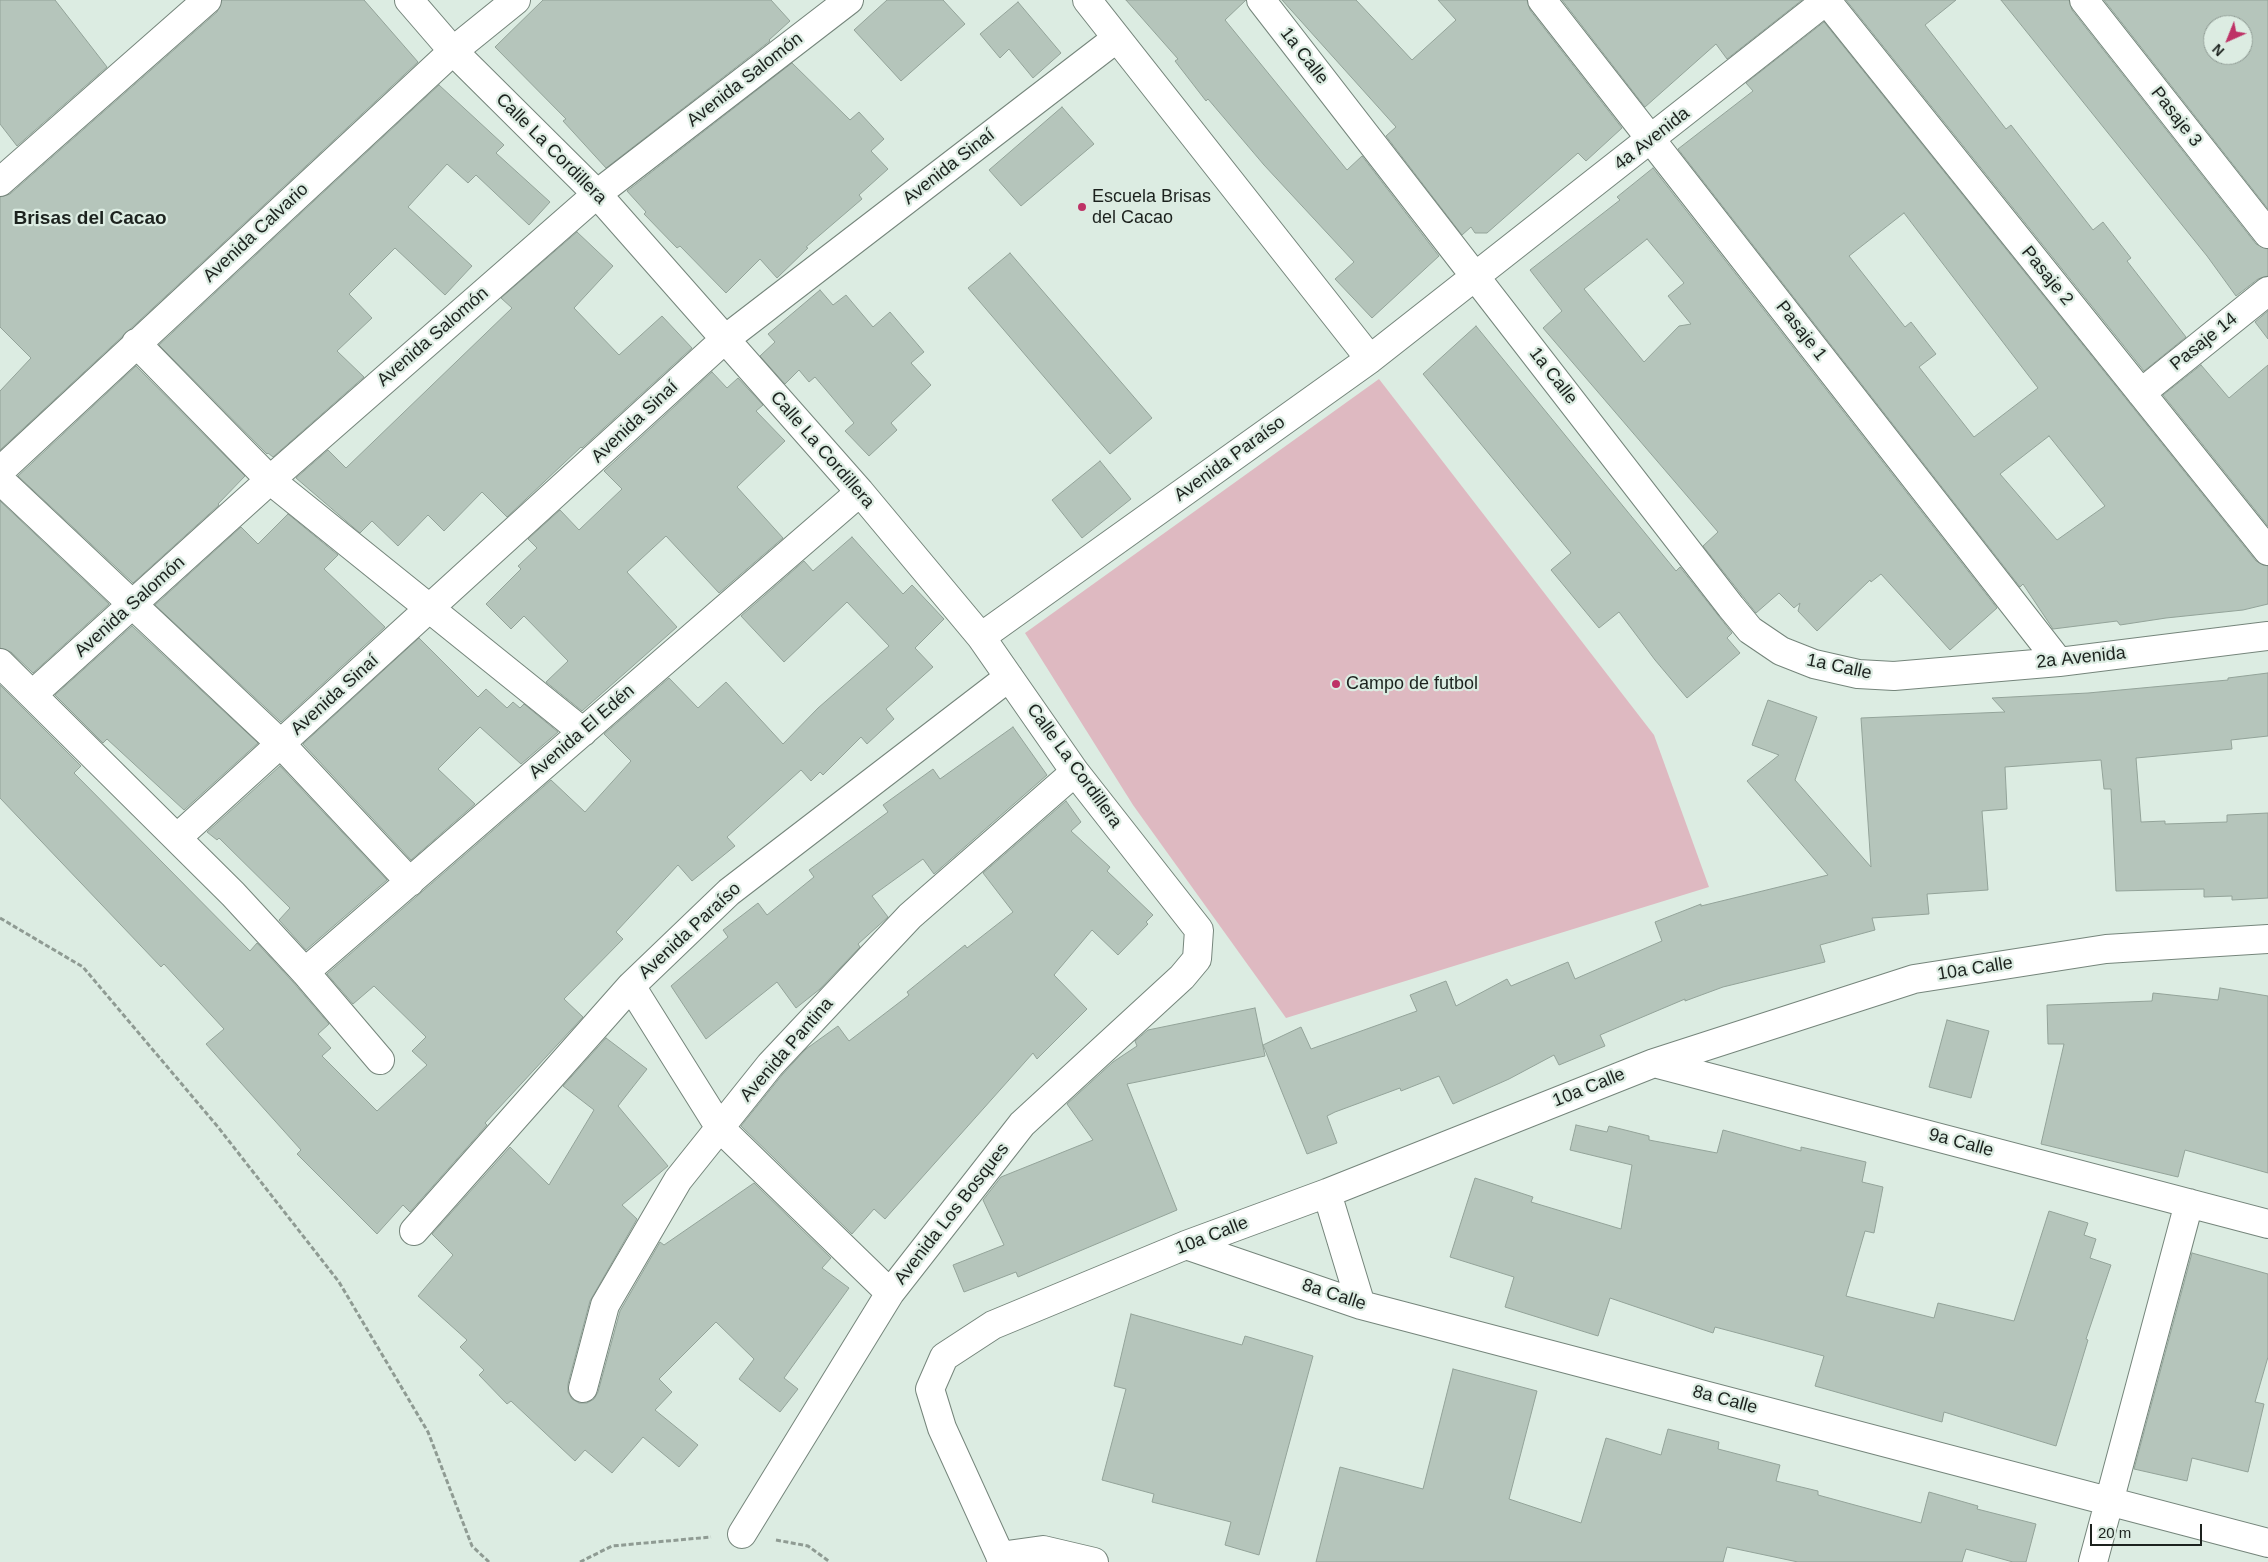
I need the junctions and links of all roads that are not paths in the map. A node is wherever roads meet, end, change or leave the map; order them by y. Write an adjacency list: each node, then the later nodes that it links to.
1 (207, 0): 13 (street)
2 (409, 0): 11 (street, Calle La Cordillera)
3 (516, 0): 11 (street, Avenida Calvario)
4 (849, 0): 14 (street, Avenida Salomón)
5 (1087, 0): 10 (street)
6 (1261, 0): 16 (street, 1a Calle)
7 (1542, 0): 12 (street, Pasaje 1)
8 (1826, 0): 12 (street, 4a Avenida); 21 (street, Pasaje 2)
9 (2084, 0): 15 (street, Pasaje 3)
10 (1117, 38): 18 (street, Avenida Sinaí); 20 (street)
11 (453, 51): 14 (street, Calle La Cordillera); 19 (street, Avenida Calvario)
12 (1651, 140): 16 (street, 4a Avenida); 31 (street, Pasaje 1)
13 (0, 182)
14 (597, 194): 18 (street, Calle La Cordillera); 24 (street, Avenida Salomón)
15 (2268, 234)
16 (1475, 277): 20 (street, Avenida Paraíso); 33 (street, 1a Calle)
17 (2268, 291): 21 (street, Pasaje 14)
18 (724, 340): 25 (street, Calle La Cordillera); 28 (street, Avenida Sinaí)
19 (136, 343): 22 (street, Avenida Calvario); 24 (street)
20 (1370, 359): 30 (street, Avenida Paraíso)
21 (2141, 393): 26 (street, Pasaje 2)
22 (0, 471)
23 (0, 480): 27 (street)
24 (270, 480): 27 (street, Avenida Salomón); 28 (street)
25 (860, 492): 30 (street, Calle La Cordillera); 36 (street, Avenida El Edén)
26 (2268, 551)
27 (133, 604): 35 (street, Avenida Salomón); 37 (street)
28 (432, 608): 36 (street); 37 (street, Avenida Sinaí)
29 (2268, 636): 31 (street, 2a Avenida)
30 (981, 637): 34 (street, Calle La Cordillera)
31 (2059, 662): 33 (street, 2a Avenida)
32 (0, 663): 35 (street)
33 (1894, 676)
34 (1009, 677): 38 (street, Calle La Cordillera); 44 (street, Avenida Paraíso)
35 (33, 694): 39 (street)
36 (583, 732): 40 (street, Avenida El Edén)
37 (282, 744): 39 (street, Avenida Sinaí); 40 (street)
38 (1075, 772): 41 (street, Calle La Cordillera); 47 (street, Avenida Pantina)
39 (178, 837): 43 (street)
40 (410, 882): 43 (street, Avenida El Edén)
41 (1199, 930): 53 (street, Avenida Los Bosques)
42 (2268, 938): 46 (street, 10a Calle)
43 (305, 972): 45 (street)
44 (631, 986): 47 (street); 51 (street, Avenida Paraíso)
45 (380, 1060)
46 (1654, 1062): 48 (street, 10a Calle); 49 (street, 9a Calle)
47 (720, 1128): 53 (street); 55 (street, Avenida Pantina)
48 (1327, 1193): 52 (street, 10a Calle); 54 (street)
49 (2189, 1203): 50 (street, 9a Calle); 56 (street)
50 (2268, 1224)
51 (414, 1231)
52 (1186, 1245): 54 (street, 8a Calle); 59 (street, 10a Calle)
53 (890, 1292): 57 (street, Avenida Los Bosques)
54 (1361, 1305): 56 (street, 8a Calle)
55 (583, 1388)
56 (2109, 1501): 58 (street, 8a Calle); 61 (street)
57 (742, 1534)
58 (2268, 1543)
59 (1002, 1559): 60 (street)
60 (1094, 1562)
61 (2093, 1562)

